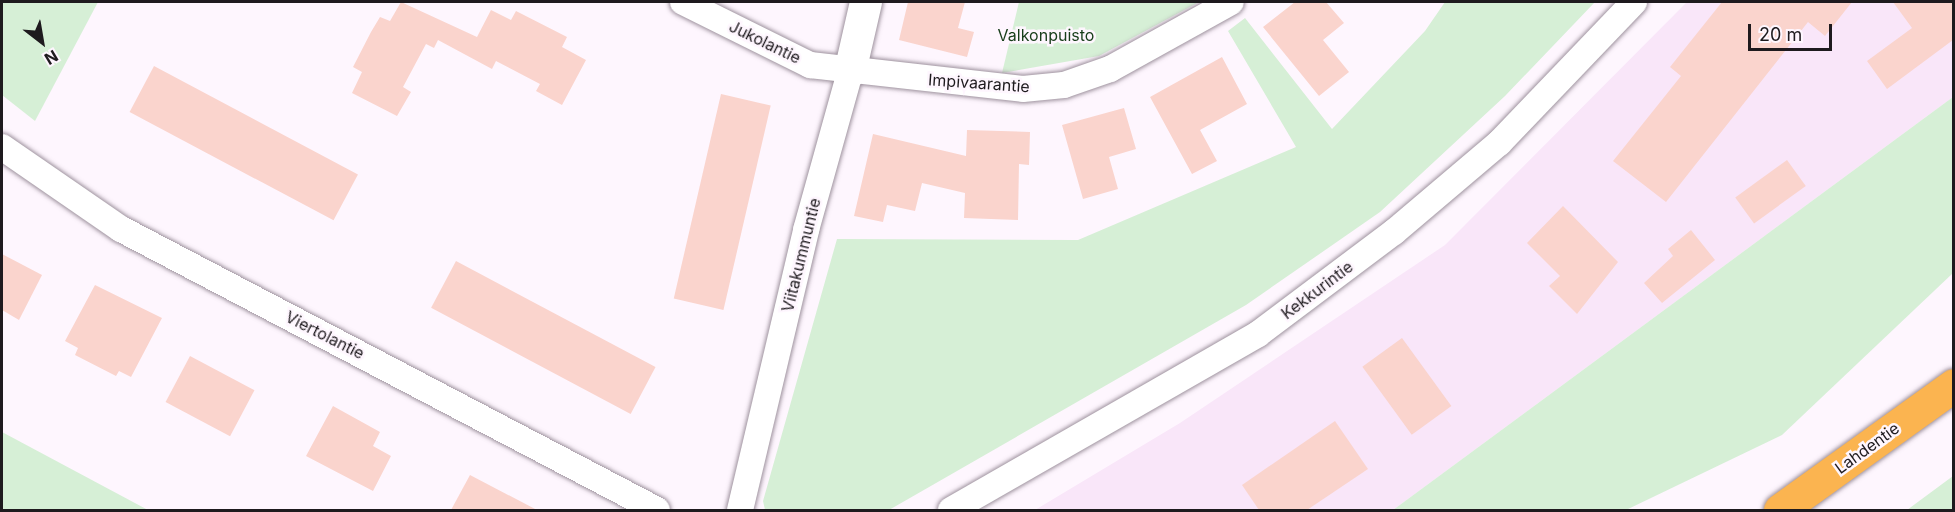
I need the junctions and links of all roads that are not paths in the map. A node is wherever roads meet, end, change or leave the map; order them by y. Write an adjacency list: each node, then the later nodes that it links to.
1 (683, 2): 5 (street, Jukolantie)
2 (866, 2): 5 (street, Viitakummuntie)
3 (1232, 2): 5 (street, Impivaarantie)
4 (1634, 2): 10 (street, Kekkurintie)
5 (850, 72): 9 (street, Viitakummuntie)
6 (2, 147): 8 (street, Viertolantie)
7 (1953, 385): 11 (highway, Lahdentie)
8 (657, 510)
9 (740, 510)
10 (951, 510)
11 (1780, 510)

